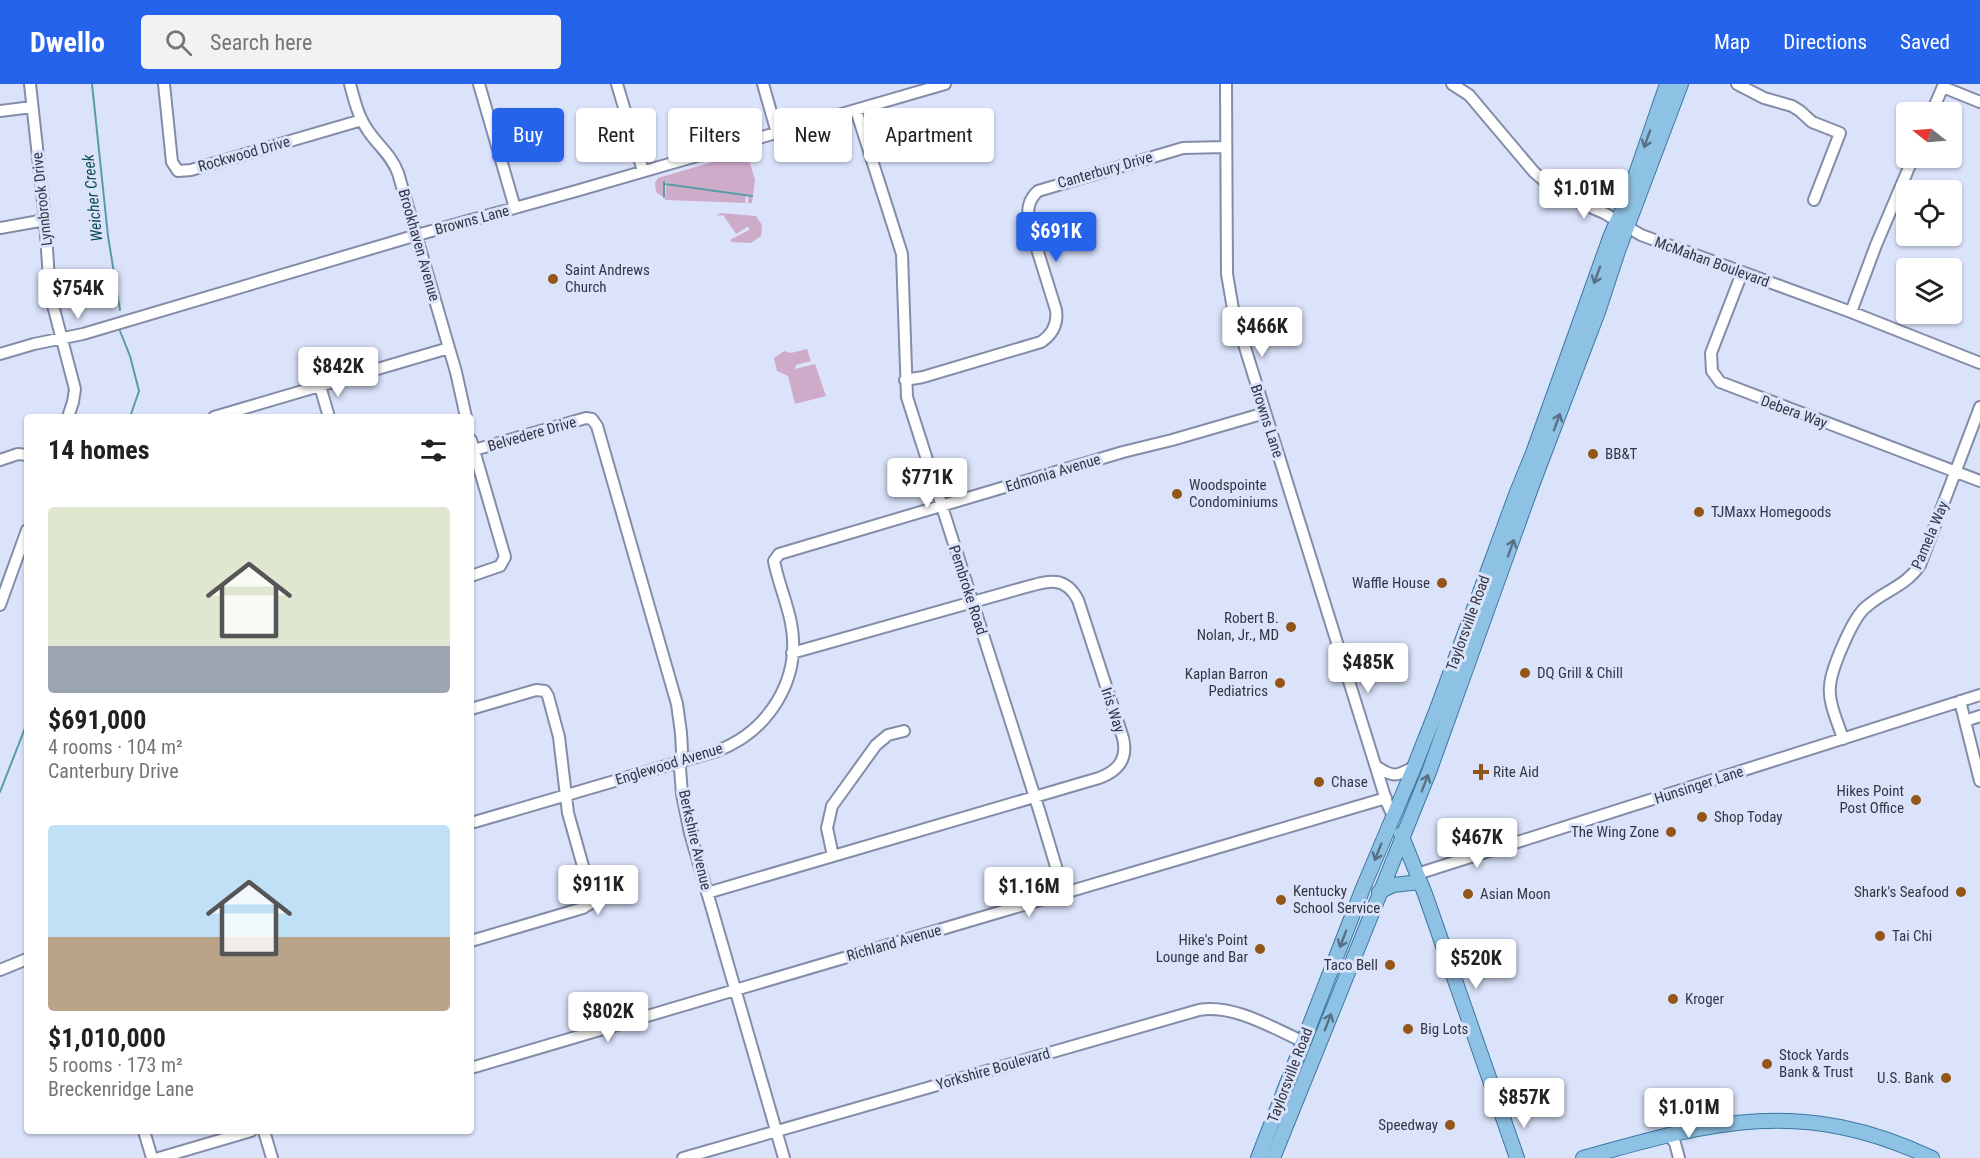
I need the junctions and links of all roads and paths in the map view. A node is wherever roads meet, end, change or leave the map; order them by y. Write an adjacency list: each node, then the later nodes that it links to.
1 (30, 84): 18 (street, Lynnbrook Drive)
2 (164, 84): 22 (street, Rockwood Drive)
3 (350, 84): 22 (street, Brookhaven Avenue)
4 (479, 84): 30 (street)
5 (616, 84): 27 (street)
6 (763, 84): 23 (street)
7 (945, 84): 15 (street, Browns Lane)
8 (1226, 84): 25 (street, Browns Lane)
9 (1452, 84): 32 (street, McMahan Boulevard)
10 (1667, 84): 32 (main road, Taylorsville Road, one-way to 32)
11 (1682, 84): 32 (main road, Taylorsville Road)
12 (1737, 84): 14 (street)
13 (1943, 86): 16 (street); 17 (street)
14 (1755, 88): 28 (street)
15 (909, 89): 19 (street, Browns Lane)
16 (1936, 102)
17 (1980, 102)
18 (32, 107): 20 (street); 31 (street, Lynnbrook Drive)
19 (856, 110): 21 (street, Browns Lane); 41 (street, Pembroke Road)
20 (0, 111)
21 (852, 111)
22 (362, 120): 34 (street, Brookhaven Avenue)
23 (774, 122)
24 (774, 134): 27 (street, Browns Lane)
25 (1226, 147): 41 (street, Canterbury Drive); 44 (street, Browns Lane)
26 (1909, 168): 29 (street)
27 (643, 171): 30 (street, Browns Lane)
28 (1814, 200)
29 (1894, 203): 36 (street)
30 (515, 208): 34 (street, Browns Lane)
31 (45, 220): 33 (street); 37 (street, Lynnbrook Drive)
32 (1623, 224): 35 (street, McMahan Boulevard); 72 (main road, Taylorsville Road, one-way to 72); 79 (main road, Taylorsville Road, one-way to 32)
33 (0, 228)
34 (417, 235): 37 (street, Browns Lane); 38 (street, Brookhaven Avenue)
35 (1742, 273): 36 (street, McMahan Boulevard); 54 (street, Debera Way)
36 (1851, 312): 40 (street, McMahan Boulevard)
37 (61, 339): 39 (street, Browns Lane); 45 (street, Lynnbrook Drive)
38 (449, 348): 42 (street); 48 (street, Brookhaven Avenue)
39 (0, 354)
40 (1980, 363)
41 (905, 380): 56 (street, Pembroke Road)
42 (320, 386): 46 (street); 47 (street)
43 (1980, 407): 54 (street, Pamela Way)
44 (1264, 413): 56 (street, Edmonia Avenue); 71 (street, Browns Lane)
45 (69, 414)
46 (224, 414)
47 (328, 414)
48 (465, 414)
49 (589, 419): 50 (street, Belvedere Drive); 70 (street, Berkshire Avenue)
50 (474, 445)
51 (474, 449): 59 (street)
52 (24, 455): 53 (street)
53 (0, 460)
54 (1956, 473): 55 (street, Debera Way); 69 (street, Pamela Way)
55 (1980, 481)
56 (941, 507): 58 (street, Edmonia Avenue); 60 (street, Pembroke Road)
57 (24, 538): 61 (street)
58 (774, 559): 62 (street, Englewood Avenue)
59 (474, 575)
60 (973, 602): 62 (street, Iris Way); 75 (street, Pembroke Road); 75 (street, Iris Way)
61 (0, 605)
62 (792, 653): 70 (street, Englewood Avenue)
63 (1980, 695): 64 (street, Hunsinger Lane)
64 (1960, 701): 67 (street); 69 (street, Hunsinger Lane)
65 (474, 708): 74 (street)
66 (1980, 716): 67 (street)
67 (1965, 721): 73 (street)
68 (904, 731): 80 (street)
69 (1843, 739): 81 (street, Hunsinger Lane)
70 (681, 762): 74 (street, Englewood Avenue); 83 (street, Berkshire Avenue)
71 (1377, 767): 72 (street); 76 (street, Browns Lane)
72 (1414, 767): 77 (main road, Taylorsville Road)
73 (1980, 781)
74 (564, 795): 78 (street, Englewood Avenue); 85 (street)
75 (1035, 797): 80 (street, Iris Way); 84 (street, Pembroke Road)
76 (1386, 798): 77 (street, Browns Lane); 84 (street, Richland Avenue)
77 (1393, 816): 79 (main road); 89 (main road, Taylorsville Road, one-way to 89)
78 (474, 822)
79 (1402, 837): 81 (main road); 82 (main road, Taylorsville Road)
80 (832, 856): 83 (street, Iris Way)
81 (1418, 878): 82 (main road); 103 (main road)
82 (1379, 892): 102 (main road, Taylorsville Road, one-way to 82)
83 (707, 893): 88 (street, Berkshire Avenue)
84 (1064, 893): 88 (street, Richland Avenue)
85 (474, 940)
86 (24, 960): 87 (street)
87 (0, 970)
88 (736, 990): 90 (street, Richland Avenue); 91 (street, Berkshire Avenue)
89 (1302, 1041): 91 (street, Yorkshire Boulevard); 101 (main road, Taylorsville Road)
90 (474, 1067)
91 (776, 1130): 99 (street, Yorkshire Boulevard); 100 (street, Berkshire Avenue)
92 (145, 1134): 96 (street)
93 (241, 1134): 97 (street)
94 (265, 1134): 98 (street)
95 (1669, 1135): 104 (main road); 105 (street); 106 (main road)
96 (152, 1158)
97 (159, 1158)
98 (272, 1158)
99 (683, 1158)
100 (784, 1158)
101 (1258, 1158)
102 (1274, 1158)
103 (1517, 1158)
104 (1583, 1158)
105 (1679, 1158)
106 (1932, 1158)

